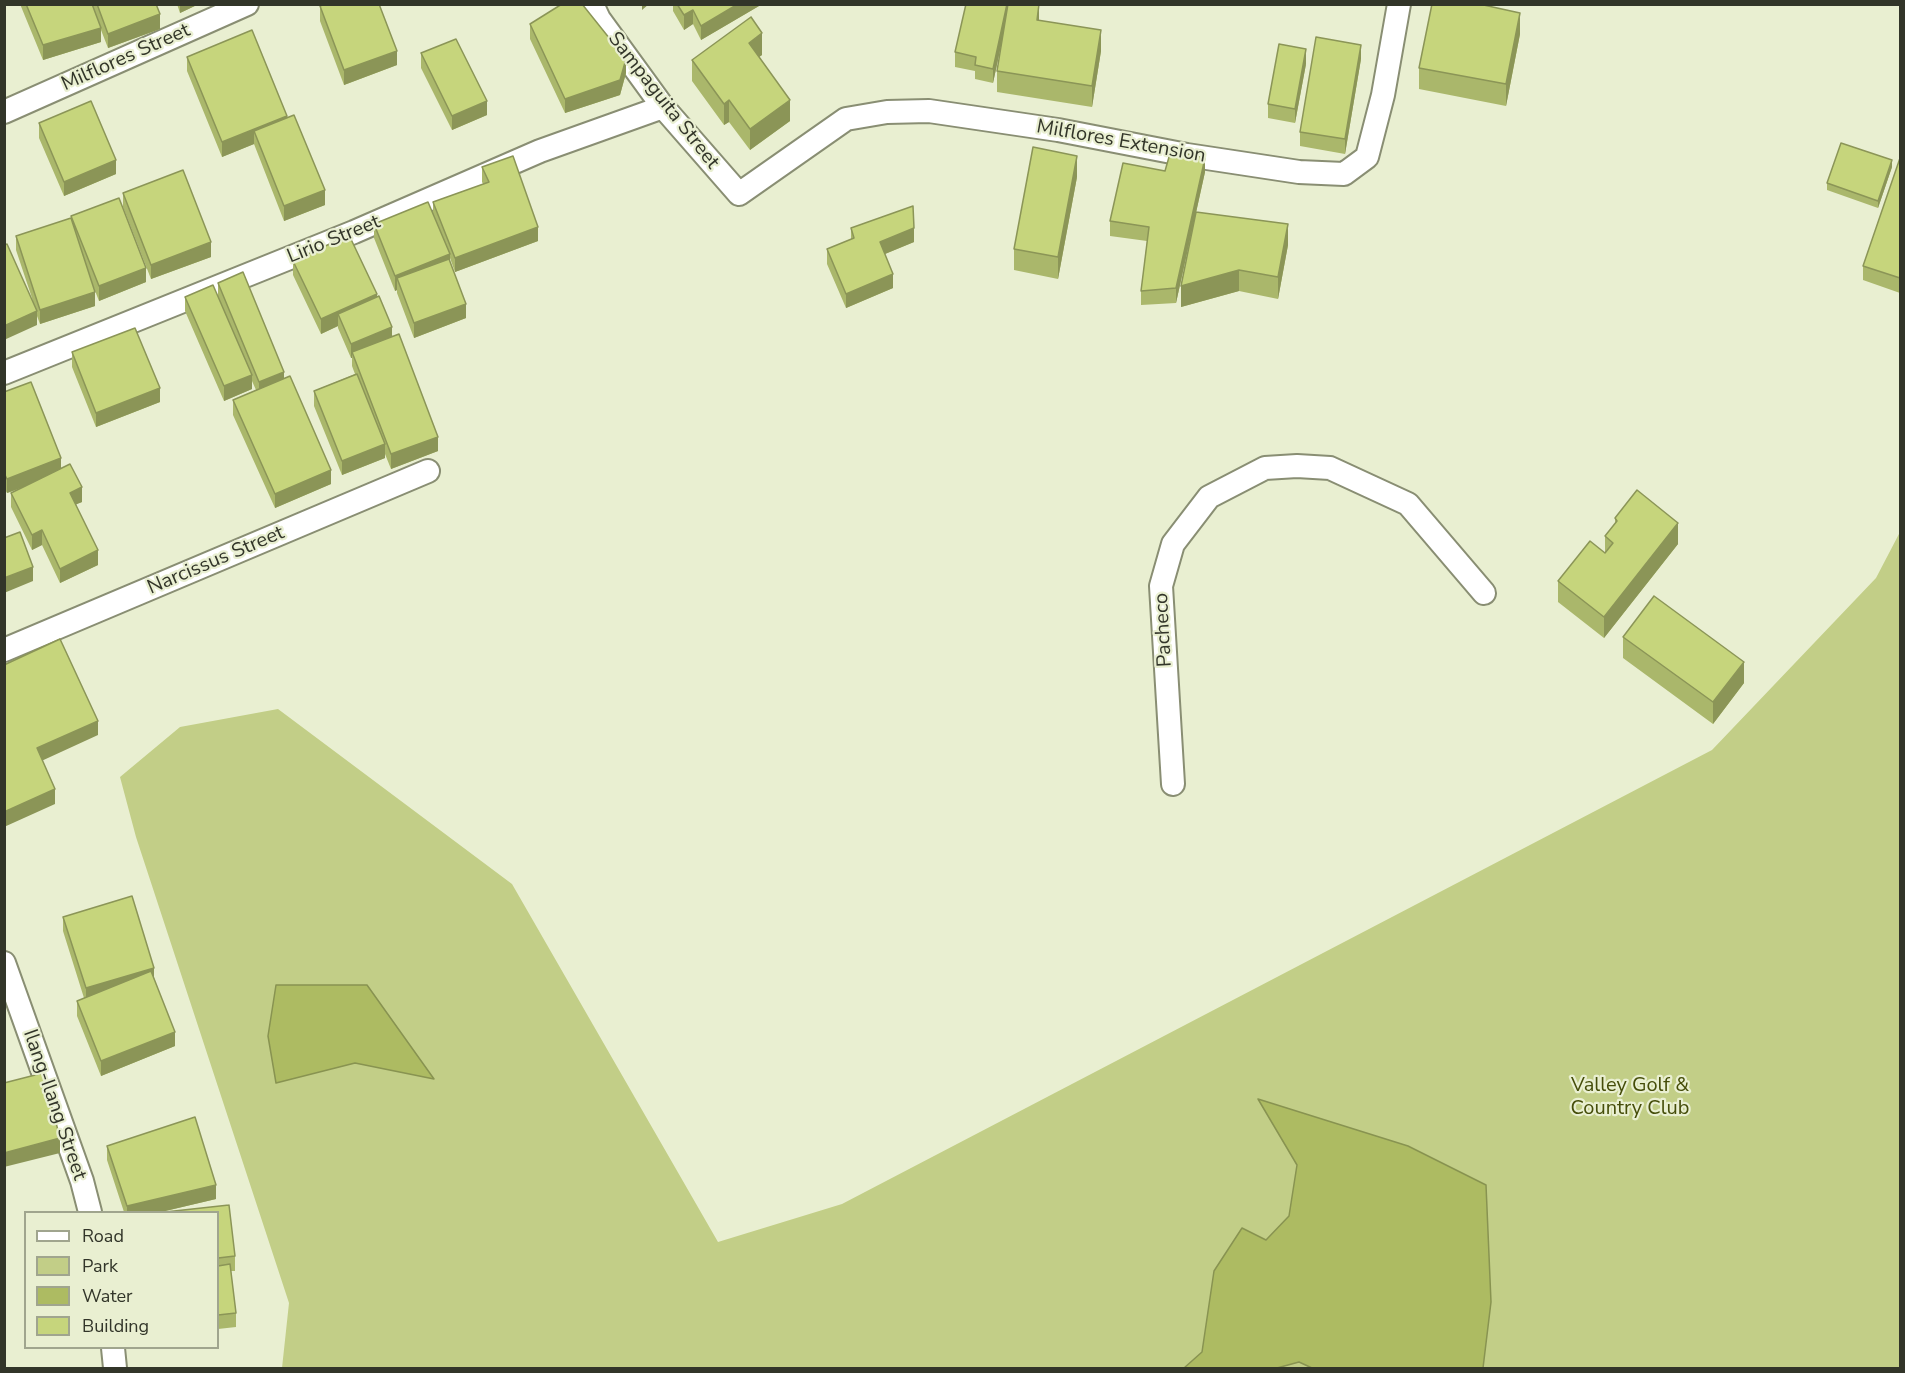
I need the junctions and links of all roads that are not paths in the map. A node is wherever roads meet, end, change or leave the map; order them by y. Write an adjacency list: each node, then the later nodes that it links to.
1 (247, 4): 5 (street, Milflores Street)
2 (592, 4): 4 (street, Sampaguita Street)
3 (1399, 4): 6 (street, Milflores Extension)
4 (663, 107): 6 (street, Sampaguita Street); 7 (street, Lirio Street)
5 (4, 112)
6 (739, 194)
7 (4, 373)
8 (428, 471): 10 (street, Narcissus Street)
9 (1484, 593): 11 (street, Pacheco)
10 (4, 650)
11 (1173, 784)
12 (4, 963): 13 (street, Ilang-Ilang Street)
13 (90, 1211)
14 (113, 1349): 15 (street)
15 (115, 1368)

